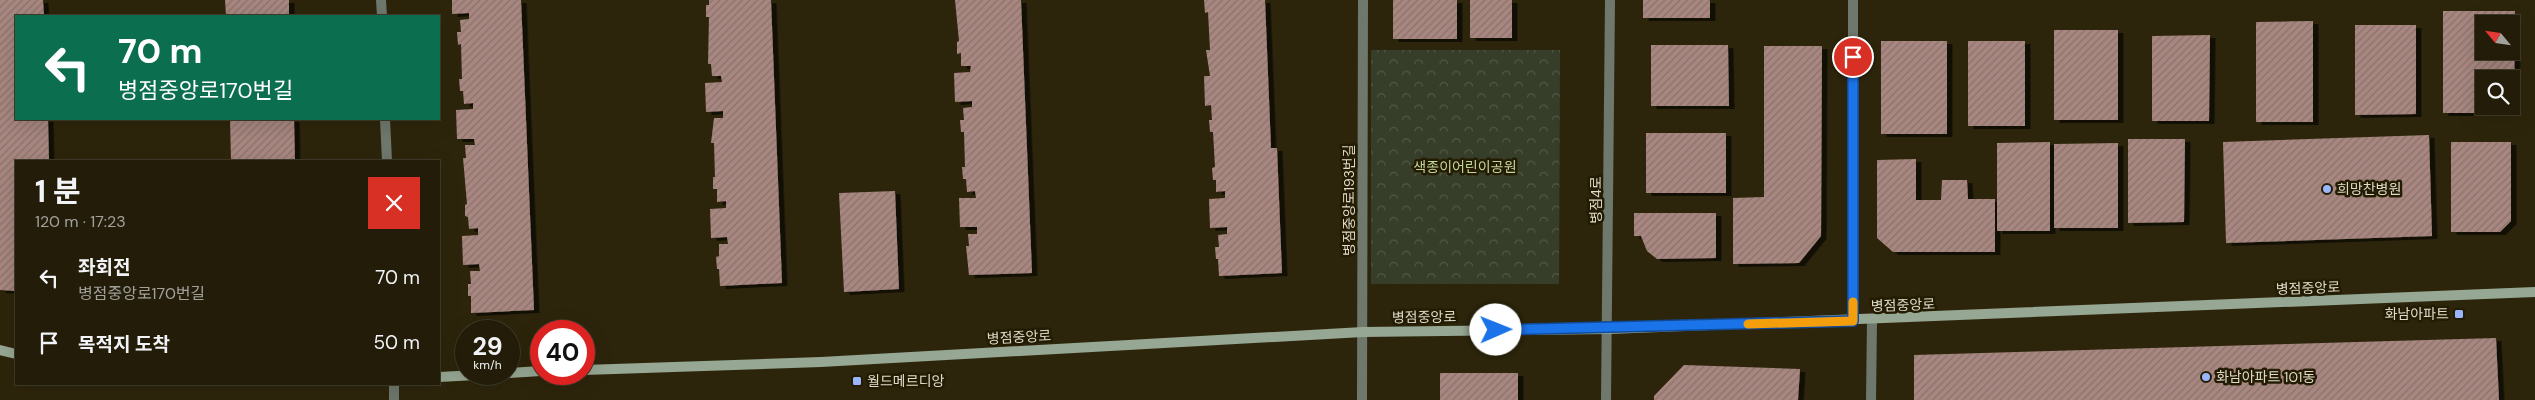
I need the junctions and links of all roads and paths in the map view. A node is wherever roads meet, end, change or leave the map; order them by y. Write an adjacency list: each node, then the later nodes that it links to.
1 (381, 0): 5 (street)
2 (1363, 0): 12 (street, 병점중앙로193번길)
3 (1610, 0): 11 (street, 병점4로)
4 (1853, 0): 10 (street)
5 (382, 15)
6 (385, 120): 7 (street)
7 (387, 160)
8 (2535, 292): 9 (street, 병점중앙로)
9 (1872, 320): 10 (street, 병점중앙로); 22 (street)
10 (1853, 321): 11 (street, 병점중앙로)
11 (1609, 329): 12 (street, 병점중앙로); 21 (street, 병점4로)
12 (1363, 332): 15 (street, 병점중앙로); 20 (street, 병점중앙로193번길)
13 (0, 350): 14 (street)
14 (15, 354)
15 (595, 370)
16 (455, 375): 17 (street)
17 (440, 376)
18 (394, 385): 19 (street)
19 (394, 400)
20 (1362, 400)
21 (1606, 400)
22 (1871, 400)

